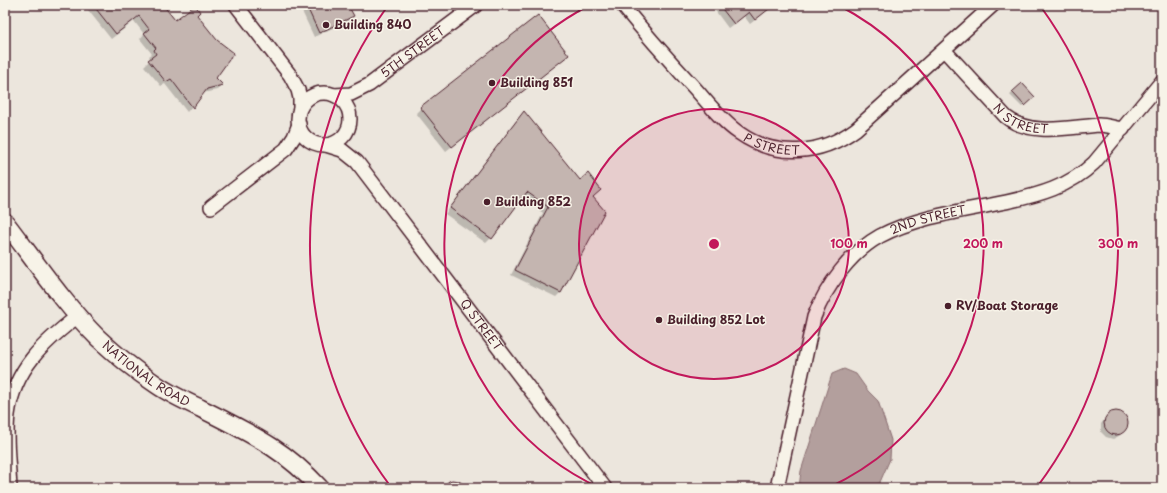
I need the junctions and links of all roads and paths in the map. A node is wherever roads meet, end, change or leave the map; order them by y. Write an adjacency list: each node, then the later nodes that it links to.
1 (236, 5): 6 (street)
2 (476, 5): 8 (street, 5TH STREET)
3 (622, 5): 5 (street, P STREET)
4 (993, 5): 5 (street, P STREET)
5 (944, 50): 14 (street, N STREET)
6 (290, 75): 9 (street); 11 (street)
7 (1162, 81): 14 (street, 2ND STREET)
8 (369, 85): 10 (street, 5TH STREET); 12 (street, 5TH STREET)
9 (318, 93): 10 (street); 11 (street)
10 (334, 95): 12 (street)
11 (300, 108): 13 (street)
12 (349, 121): 16 (street); 18 (street, Q STREET)
13 (299, 124): 15 (street); 17 (street)
14 (1123, 129): 25 (street, 2ND STREET)
15 (313, 143): 16 (street); 17 (street)
16 (326, 145): 18 (street, Q STREET)
17 (286, 149): 19 (street)
18 (357, 162): 24 (street, Q STREET)
19 (211, 207)
20 (5, 222): 21 (main road, NATIONAL ROAD)
21 (78, 316): 22 (street); 23 (main road, NATIONAL ROAD)
22 (10, 488)
23 (320, 488)
24 (605, 488)
25 (778, 488)

